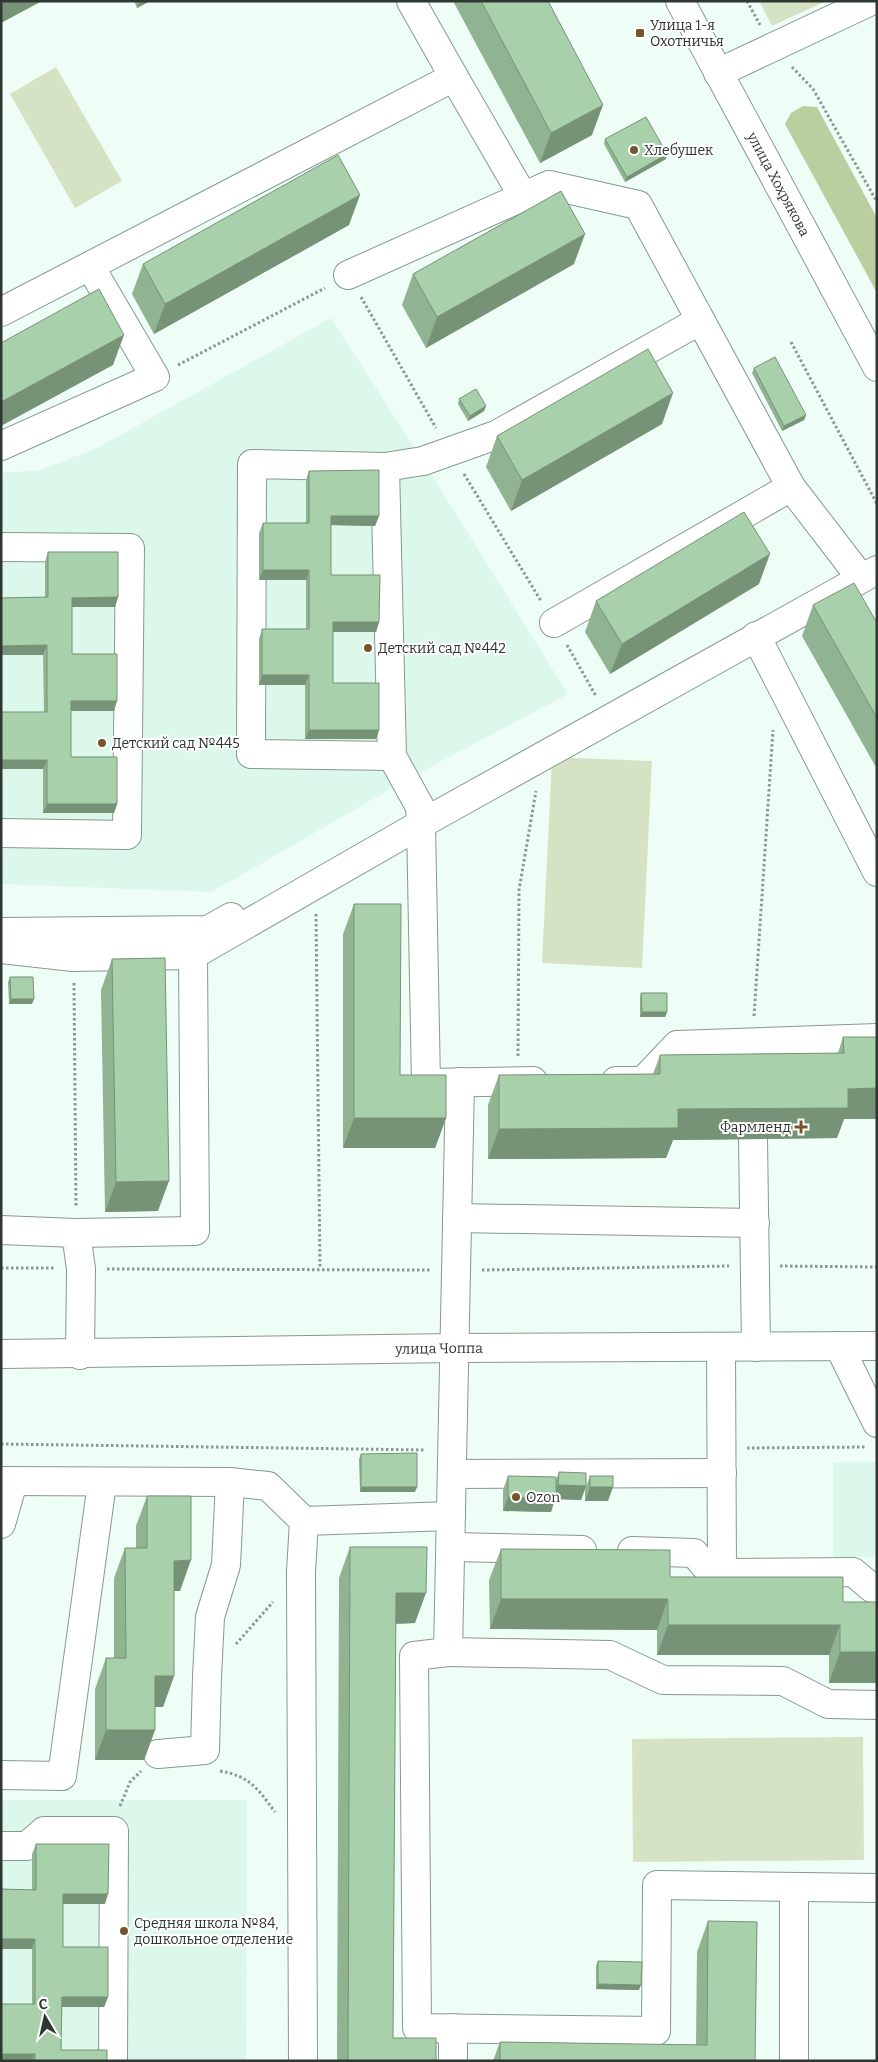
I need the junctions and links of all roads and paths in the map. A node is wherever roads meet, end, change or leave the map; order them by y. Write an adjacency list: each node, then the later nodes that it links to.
1 (411, 1): 6 (street)
2 (680, 1): 5 (street, улица Хохрякова)
3 (871, 1): 4 (street)
4 (772, 48): 5 (street); 8 (path)
5 (718, 73): 14 (street, улица Хохрякова)
6 (454, 77): 7 (street); 9 (street)
7 (524, 198): 10 (street); 12 (street)
8 (877, 202)
9 (90, 266): 11 (street); 15 (street)
10 (348, 275)
11 (1, 312)
12 (699, 321): 16 (street); 17 (street)
13 (791, 342): 18 (path)
14 (877, 367)
15 (1, 446)
16 (385, 467): 25 (street); 25 (street)
17 (791, 487): 20 (street); 21 (street)
18 (877, 504)
19 (1, 547): 28 (street)
20 (869, 574): 22 (street)
21 (554, 623)
22 (756, 636): 26 (street); 29 (street)
23 (600, 703): 27 (street)
24 (774, 726): 36 (path)
25 (392, 756): 27 (street)
26 (542, 756): 27 (street); 37 (path)
27 (421, 816): 30 (street); 31 (street); 40 (street)
28 (1, 833)
29 (877, 872)
30 (316, 884): 33 (street); 46 (path)
31 (1, 932)
32 (1, 949): 34 (street)
33 (193, 955): 34 (street); 45 (street)
34 (73, 957): 45 (path)
35 (877, 1038): 36 (street)
36 (752, 1055): 39 (street)
37 (518, 1081): 38 (street); 40 (street)
38 (556, 1081)
39 (595, 1081)
40 (460, 1082): 42 (street)
41 (753, 1139): 43 (street)
42 (457, 1218): 43 (street); 51 (street)
43 (755, 1223): 50 (street)
44 (1, 1230): 45 (street)
45 (76, 1233): 53 (street)
46 (320, 1268)
47 (839, 1346): 48 (street, улица Чоппа); 50 (street, улица Чоппа); 54 (street)
48 (877, 1346)
49 (721, 1347): 50 (street, улица Чоппа); 51 (street, улица Чоппа); 55 (street)
50 (756, 1347)
51 (455, 1348): 53 (street, улица Чоппа); 56 (street)
52 (1, 1354): 53 (street, улица Чоппа)
53 (80, 1354)
54 (877, 1423)
55 (722, 1473): 56 (street); 65 (street)
56 (452, 1474): 60 (street)
57 (7, 1481): 59 (street); 62 (street)
58 (230, 1482): 59 (street); 61 (street); 68 (street)
59 (102, 1483): 72 (street)
60 (451, 1516): 61 (street); 63 (street)
61 (304, 1521): 64 (street)
62 (1, 1524)
63 (451, 1547): 65 (street); 67 (street)
64 (300, 1572): 68 (path); 74 (street)
65 (722, 1573): 66 (street)
66 (877, 1588)
67 (448, 1652): 69 (street); 78 (street)
68 (207, 1677): 70 (street)
69 (877, 1705)
70 (158, 1754): 73 (path)
71 (216, 1770): 74 (path)
72 (1, 1775)
73 (114, 1831): 75 (street); 79 (street)
74 (302, 1837): 80 (street)
75 (1, 1846)
76 (794, 1887): 77 (street); 78 (street); 82 (street)
77 (877, 1888)
78 (453, 2028): 81 (street)
79 (114, 2061)
80 (303, 2061)
81 (453, 2061)
82 (794, 2061)

